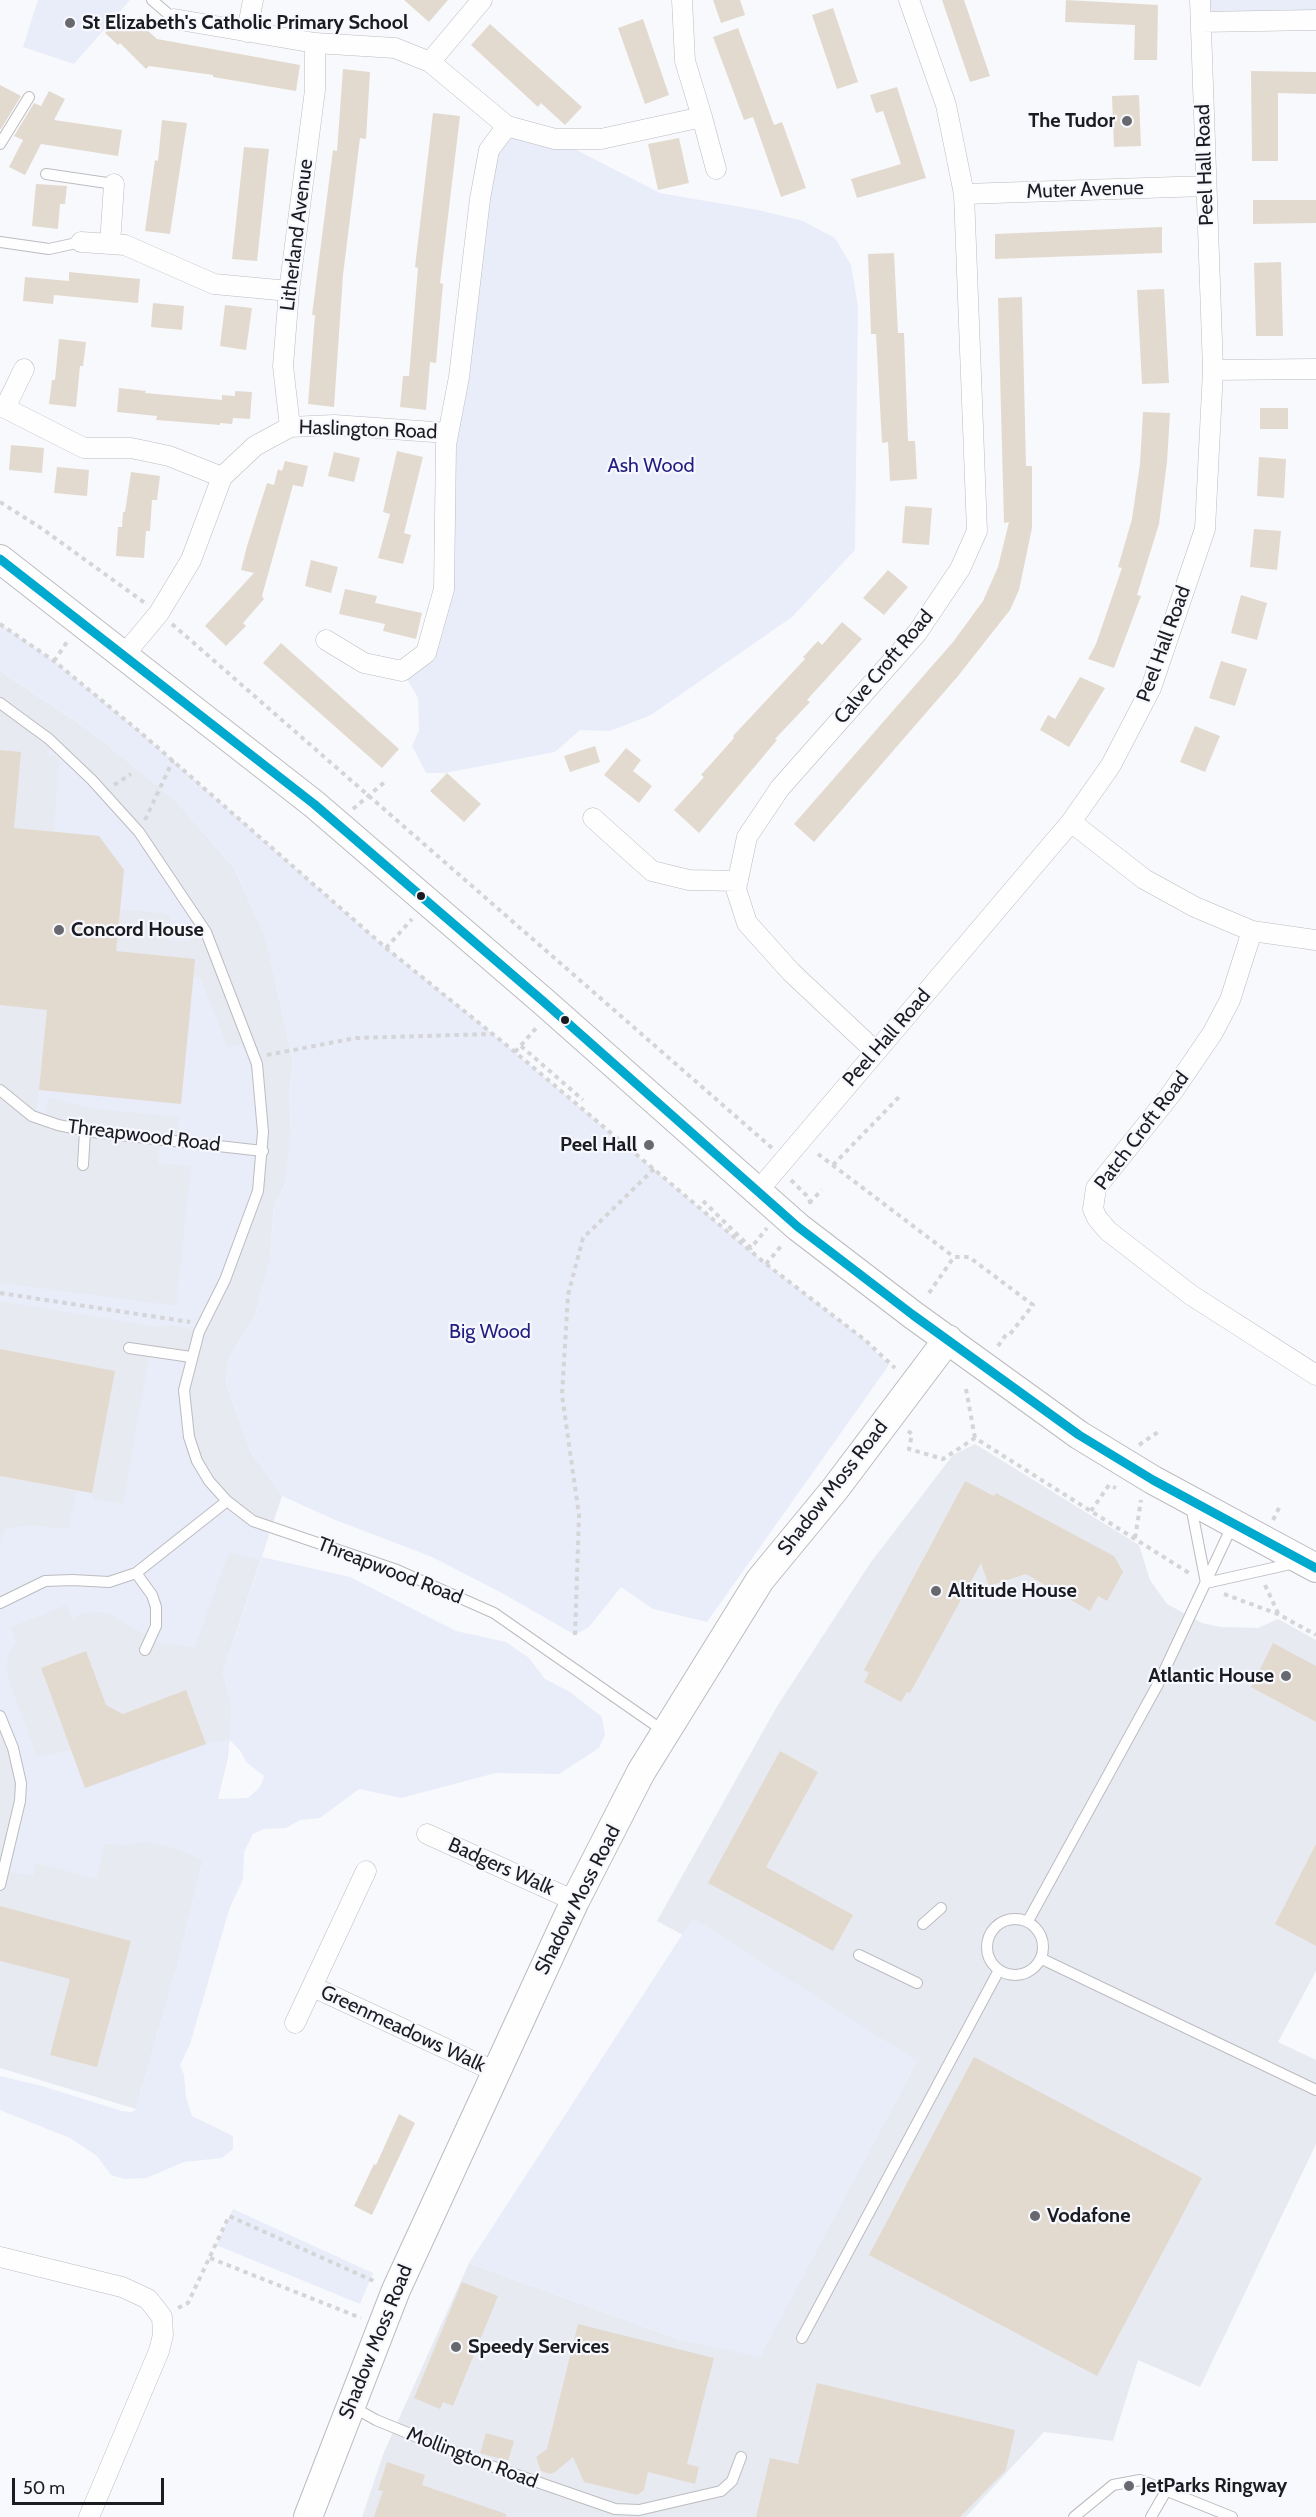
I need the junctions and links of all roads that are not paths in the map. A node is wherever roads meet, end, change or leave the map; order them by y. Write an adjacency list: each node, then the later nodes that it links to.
1 (152, 0): 7 (lane)
2 (253, 0): 10 (street)
3 (482, 0): 12 (street)
4 (682, 0): 14 (street)
5 (909, 0): 21 (street, Calve Croft Road)
6 (1200, 0): 9 (street, Peel Hall Road)
7 (174, 19): 10 (street)
8 (1316, 20): 9 (street)
9 (1200, 22): 20 (street, Peel Hall Road)
10 (247, 32): 11 (street)
11 (315, 43): 12 (street); 25 (street, Litherland Avenue)
12 (430, 62): 15 (street)
13 (29, 97): 16 (lane)
14 (702, 117): 15 (street); 17 (street)
15 (507, 126): 31 (street, Haslington Road)
16 (0, 144)
17 (716, 169)
18 (46, 174): 19 (lane)
19 (114, 184): 24 (street)
20 (1206, 186): 21 (street, Muter Avenue); 28 (street, Peel Hall Road)
21 (964, 194): 39 (street, Calve Croft Road)
22 (0, 242): 23 (lane)
23 (81, 242): 24 (street)
24 (110, 244): 25 (street)
25 (289, 291): 30 (street, Litherland Avenue)
26 (24, 369): 29 (street)
27 (1316, 369): 28 (street)
28 (1213, 370): 38 (street, Peel Hall Road)
29 (2, 411): 32 (street)
30 (290, 427): 31 (street, Haslington Road); 32 (street, Haslington Road)
31 (448, 433): 34 (street, Haslington Road)
32 (222, 477): 35 (street, Haslington Road)
33 (0, 559): 35 (street)
34 (326, 640)
35 (124, 655): 47 (street)
36 (0, 703): 45 (lane, Threapwood Road)
37 (593, 818): 39 (street)
38 (1071, 822): 40 (street); 42 (street, Peel Hall Road)
39 (738, 881): 42 (street, Calve Croft Road)
40 (1252, 931): 41 (street); 51 (street, Patch Croft Road)
41 (1316, 940)
42 (875, 1051): 47 (street, Peel Hall Road)
43 (0, 1090): 44 (lane, Threapwood Road)
44 (85, 1131): 45 (lane, Threapwood Road); 46 (lane)
45 (263, 1151): 50 (lane, Threapwood Road)
46 (83, 1165)
47 (757, 1192): 48 (street)
48 (948, 1339): 52 (street); 61 (street, Shadow Moss Road)
49 (129, 1348): 50 (lane)
50 (191, 1357): 53 (lane, Threapwood Road)
51 (1316, 1375)
52 (1190, 1500): 54 (street); 57 (lane)
53 (227, 1501): 56 (lane); 61 (lane, Threapwood Road)
54 (1233, 1524): 55 (street); 57 (lane)
55 (1310, 1565): 57 (lane)
56 (136, 1573): 58 (lane); 59 (lane)
57 (1206, 1583): 67 (lane)
58 (0, 1603)
59 (145, 1650)
60 (0, 1716): 64 (lane)
61 (666, 1733): 65 (street, Shadow Moss Road)
62 (427, 1834): 65 (street, Badgers Walk)
63 (366, 1871): 73 (street, Greenmeadows Walk)
64 (0, 1885)
65 (575, 1901): 75 (street, Shadow Moss Road)
66 (941, 1908): 68 (lane)
67 (1028, 1921): 70 (lane); 71 (lane)
68 (922, 1924)
69 (860, 1956): 72 (lane)
70 (1041, 1959): 71 (lane); 76 (lane)
71 (999, 1970): 78 (lane)
72 (917, 1983)
73 (313, 1987): 74 (street, Greenmeadows Walk); 75 (street, Greenmeadows Walk)
74 (295, 2023)
75 (494, 2071): 79 (street, Shadow Moss Road)
76 (1316, 2090)
77 (0, 2258): 84 (street)
78 (802, 2338)
79 (350, 2406): 82 (lane, Mollington Road); 85 (street, Shadow Moss Road)
80 (741, 2457): 82 (lane, Mollington Road)
81 (1166, 2491): 83 (lane); 87 (lane); 88 (lane)
82 (597, 2505): 86 (lane)
83 (1216, 2514): 89 (lane)
84 (89, 2517)
85 (308, 2517)
86 (593, 2517)
87 (1074, 2517)
88 (1151, 2517)
89 (1232, 2517)

